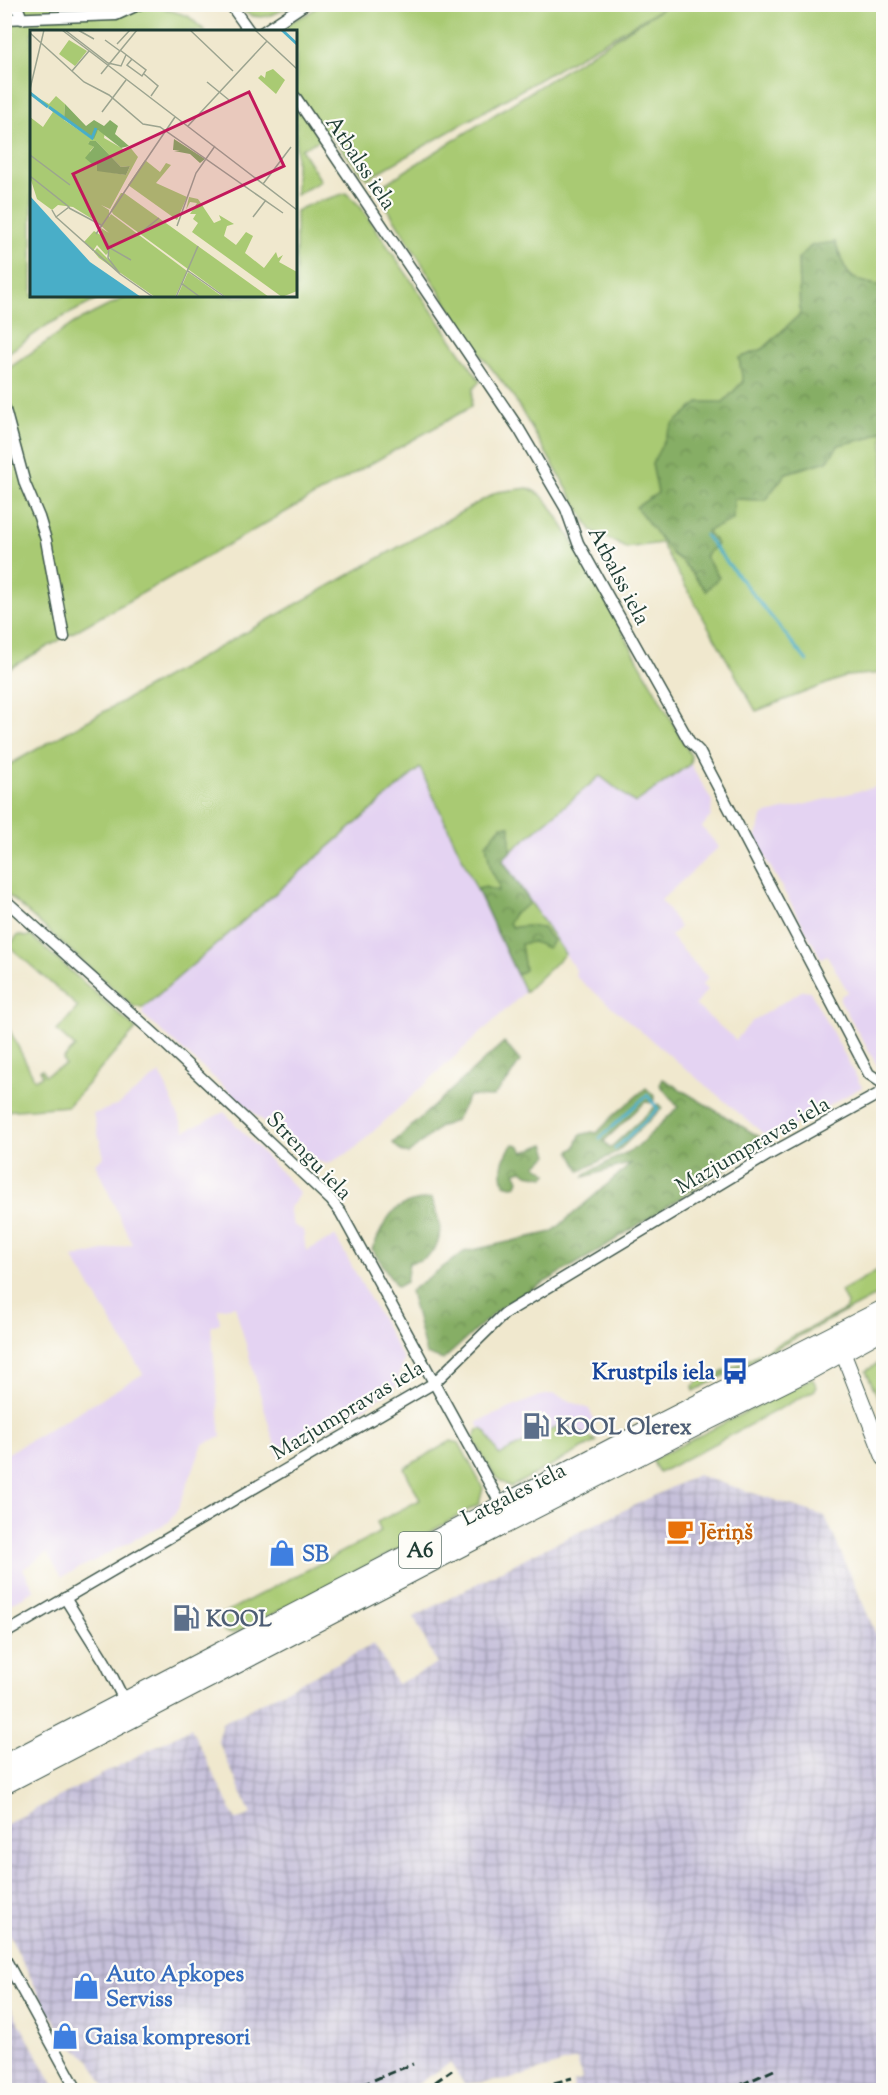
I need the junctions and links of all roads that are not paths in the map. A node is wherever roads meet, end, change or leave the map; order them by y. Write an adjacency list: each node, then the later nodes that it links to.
1 (11, 4): 7 (street)
2 (140, 4): 7 (street)
3 (194, 4): 4 (street)
4 (219, 4)
5 (230, 4): 9 (street)
6 (305, 4): 10 (street)
7 (22, 19): 8 (street)
8 (4, 20)
9 (249, 30)
10 (266, 30)
11 (297, 99): 15 (street, Atbalss iela)
12 (4, 406): 13 (street)
13 (64, 637)
14 (4, 899): 20 (street, Strengu iela)
15 (884, 1084)
16 (884, 1091): 20 (street, Mazjumpravas iela)
17 (884, 1310): 19 (highway, Latgales iela / A6)
18 (884, 1328): 19 (highway, Latgales iela / A6)
19 (839, 1343): 21 (street); 22 (highway, Latgales iela / A6)
20 (434, 1383): 22 (street, Strengu iela); 23 (street, Mazjumpravas iela)
21 (884, 1458)
22 (506, 1514): 25 (highway, Latgales iela / A6); 27 (highway, Latgales iela / A6)
23 (65, 1598): 24 (street, Mazjumpravas iela); 25 (street)
24 (4, 1634)
25 (125, 1702): 26 (highway, Latgales iela / A6)
26 (4, 1765)
27 (4, 1784)
28 (4, 1957): 29 (street)
29 (77, 2091)

